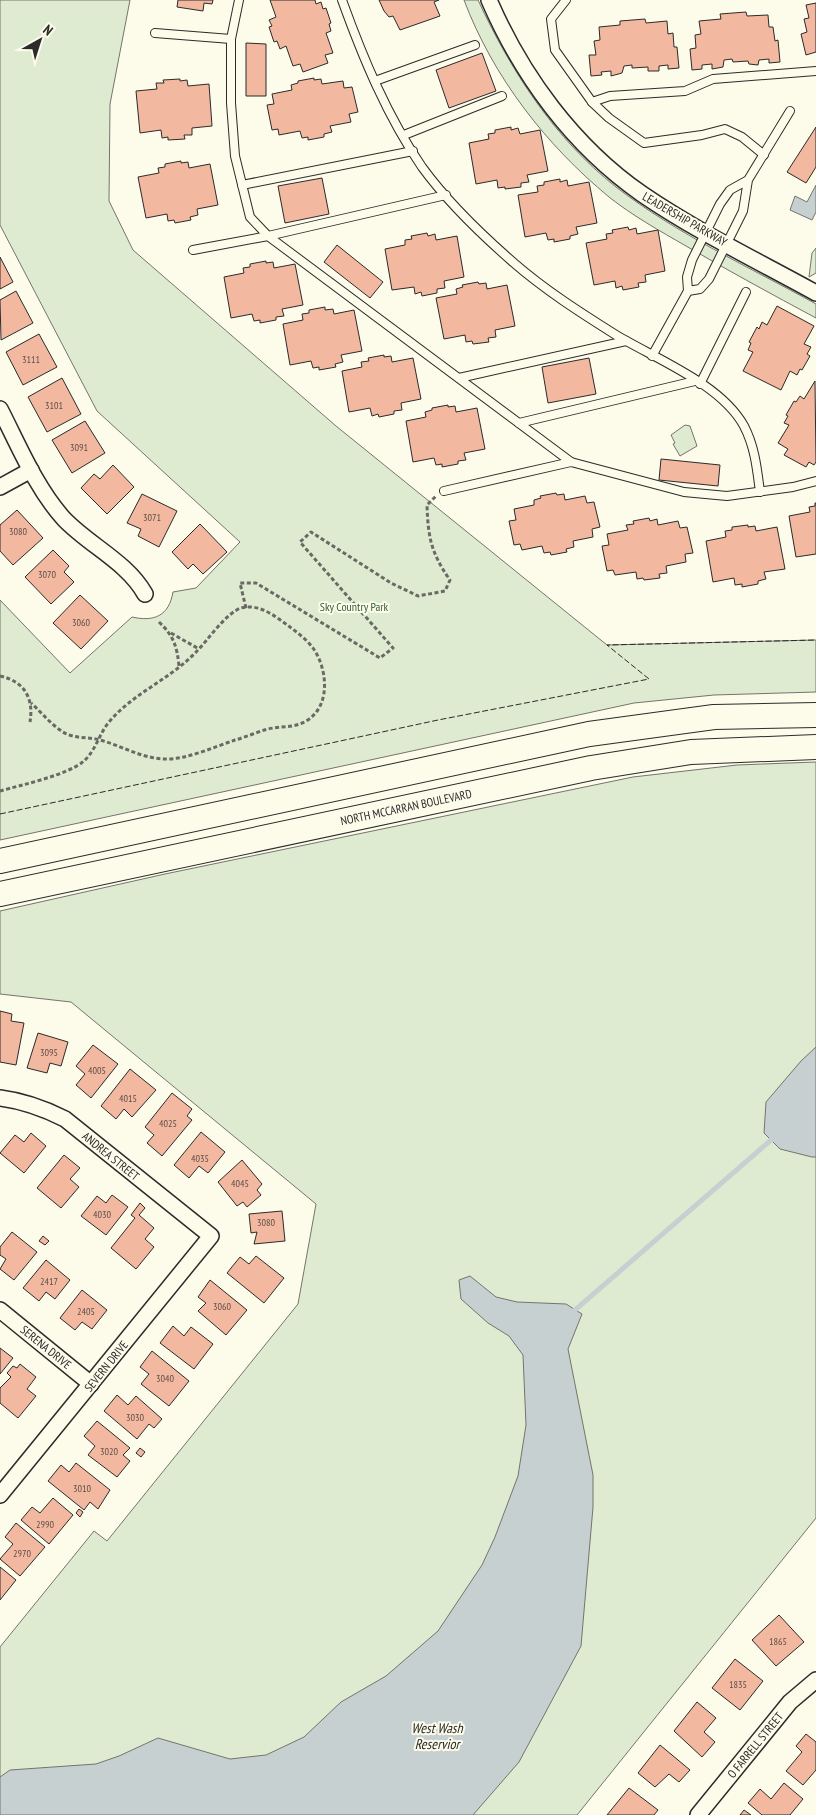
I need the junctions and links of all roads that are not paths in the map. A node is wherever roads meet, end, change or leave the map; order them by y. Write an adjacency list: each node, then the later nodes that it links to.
1 (239, 0): 6 (lane)
2 (342, 0): 9 (lane)
3 (490, 0): 19 (street, LEADERSHIP PARKWAY)
4 (566, 0): 11 (lane)
5 (155, 33): 6 (lane)
6 (232, 39): 17 (lane)
7 (475, 45): 9 (lane)
8 (816, 71): 11 (lane)
9 (375, 81): 13 (lane)
10 (502, 96): 13 (lane)
11 (592, 102): 15 (lane)
12 (790, 111): 15 (lane)
13 (404, 135): 14 (lane)
14 (413, 152): 17 (lane); 18 (lane)
15 (764, 155): 16 (lane)
16 (748, 180): 19 (lane); 21 (lane)
17 (242, 185): 20 (lane)
18 (446, 195): 20 (lane); 26 (lane)
19 (707, 233): 21 (street, LEADERSHIP PARKWAY); 23 (lane)
20 (268, 236): 22 (lane); 28 (lane)
21 (728, 244): 23 (lane); 25 (street, LEADERSHIP PARKWAY)
22 (193, 250)
23 (688, 291): 27 (lane)
24 (746, 292): 29 (lane)
25 (816, 292)
26 (626, 341): 27 (lane); 28 (lane)
27 (652, 356): 29 (lane)
28 (458, 378): 31 (lane)
29 (698, 382): 31 (lane); 37 (lane)
30 (0, 409): 33 (street)
31 (519, 424): 32 (lane)
32 (571, 462): 36 (lane); 37 (lane)
33 (31, 470): 35 (street); 38 (street)
34 (816, 480): 37 (lane)
35 (0, 486)
36 (444, 491)
37 (760, 492)
38 (145, 594)
39 (816, 715): 41 (main road)
40 (816, 747): 42 (main road, NORTH MCCARRAN BOULEVARD)
41 (0, 861)
42 (0, 894)
43 (0, 1098): 44 (street, ANDREA STREET)
44 (211, 1236): 46 (street, SEVERN DRIVE)
45 (0, 1310): 46 (street, SERENA DRIVE)
46 (91, 1384): 47 (street, SEVERN DRIVE)
47 (0, 1495)
48 (816, 1680): 49 (street, O FARRELL STREET)
49 (698, 1815)

